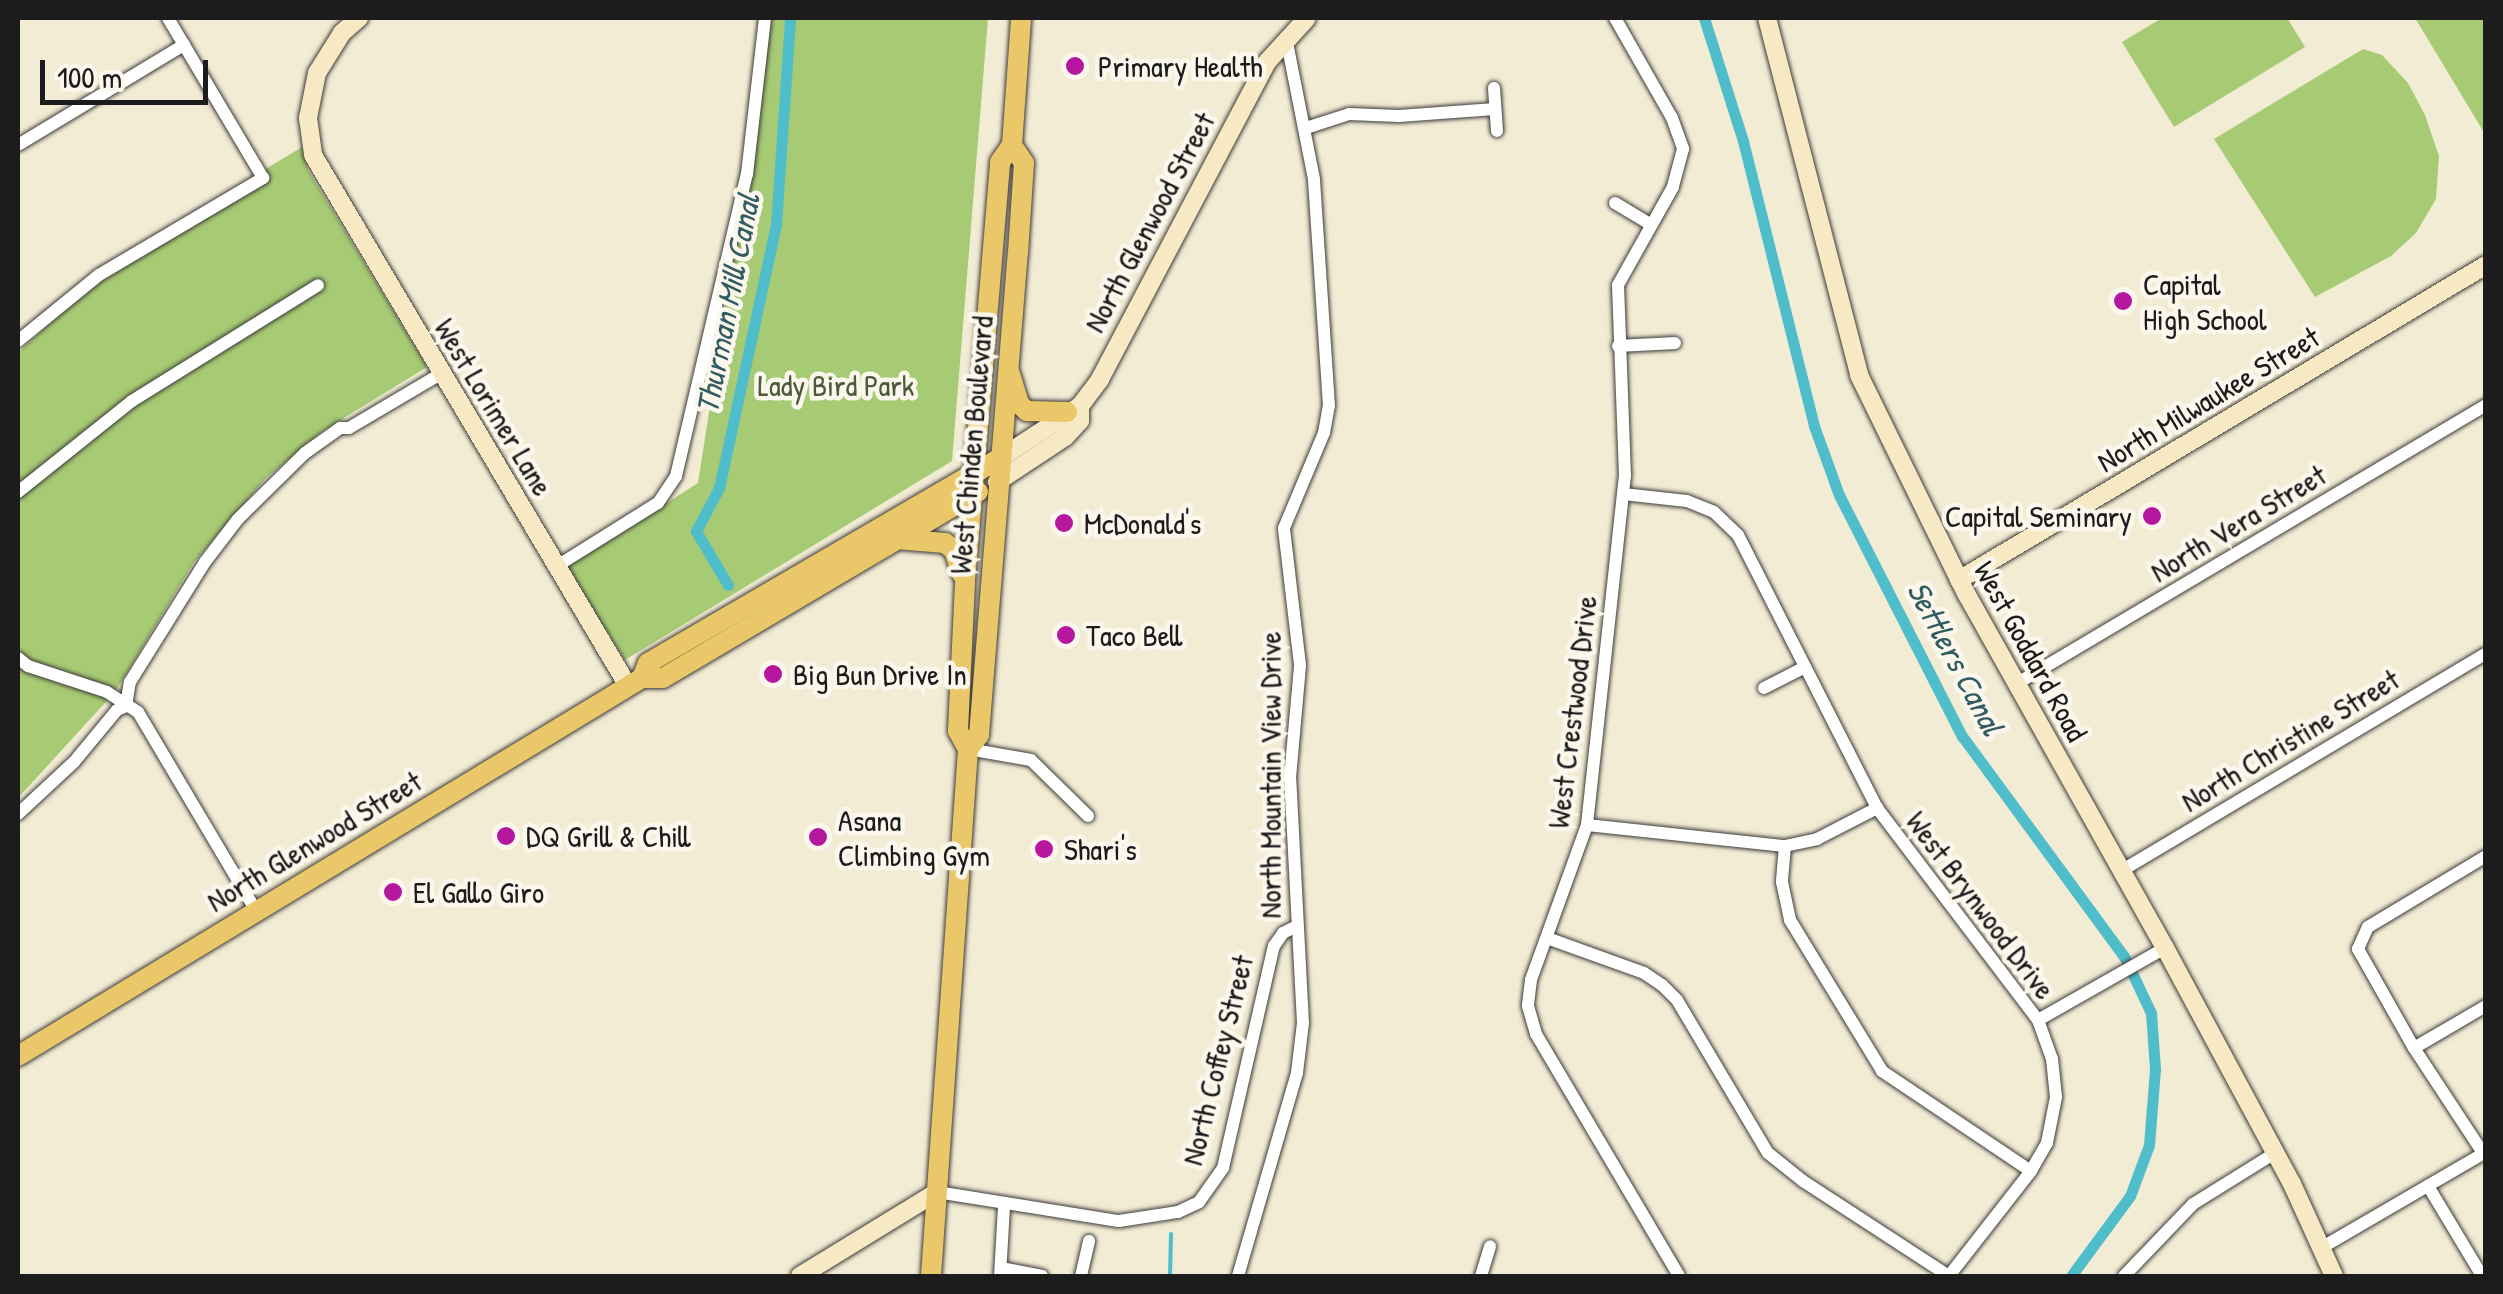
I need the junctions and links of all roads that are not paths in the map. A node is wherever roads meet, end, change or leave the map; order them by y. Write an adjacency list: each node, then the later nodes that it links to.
1 (168, 18): 9 (street)
2 (764, 18): 34 (street)
3 (1021, 18): 15 (main road, West Chinden Boulevard)
4 (1307, 18): 8 (street, North Glenwood Street)
5 (1614, 18): 17 (street, West Crestwood Drive)
6 (1767, 18): 35 (street, West Goddard Road)
7 (347, 21): 24 (street, West Lorimer Lane)
8 (1286, 37): 12 (street, North Mountain View Drive); 26 (street, North Glenwood Street)
9 (184, 45): 14 (street); 20 (street)
10 (1494, 88): 11 (street)
11 (1495, 109): 12 (street); 13 (street)
12 (1306, 128): 53 (street, North Mountain View Drive)
13 (1496, 131)
14 (18, 145)
15 (1012, 145): 23 (main road, West Chinden Boulevard); 28 (main road, West Chinden Boulevard)
16 (1615, 203): 17 (street)
17 (1650, 224): 22 (street, West Crestwood Drive)
18 (2486, 264): 35 (street, North Milwaukee Street)
19 (318, 285): 30 (street)
20 (19, 335)
21 (1675, 343): 22 (street)
22 (1618, 346): 31 (street, West Crestwood Drive)
23 (1006, 362): 26 (main road); 27 (main road, West Chinden Boulevard)
24 (442, 372): 34 (street, West Lorimer Lane); 43 (street)
25 (2486, 405): 41 (street, North Vera Street)
26 (1073, 409): 27 (street, North Glenwood Street); 29 (street, North Glenwood Street)
27 (999, 460): 28 (main road, North Glenwood Street); 29 (main road, West Chinden Boulevard)
28 (974, 473): 32 (main road, West Chinden Boulevard); 40 (main road, North Glenwood Street)
29 (998, 482): 32 (main road, North Glenwood Street); 44 (main road, West Chinden Boulevard)
30 (18, 492)
31 (1623, 494): 39 (street, West Brynwood Drive); 48 (street, West Crestwood Drive)
32 (972, 495): 33 (main road, North Glenwood Street); 36 (main road, West Chinden Boulevard)
33 (894, 539): 36 (main road); 40 (main road, North Glenwood Street)
34 (557, 566): 40 (street, West Lorimer Lane)
35 (1960, 580): 41 (street, West Goddard Road)
36 (965, 581): 44 (main road, West Chinden Boulevard)
37 (2486, 653): 51 (street, North Christine Street)
38 (18, 658): 43 (street)
39 (1805, 667): 42 (street); 45 (street, West Brynwood Drive)
40 (635, 682): 52 (main road, North Glenwood Street)
41 (2016, 684): 51 (street, West Goddard Road)
42 (1764, 688)
43 (126, 706): 46 (street); 52 (street)
44 (968, 749): 47 (street); 64 (main road, West Chinden Boulevard)
45 (1877, 808): 49 (street); 57 (street, West Brynwood Drive)
46 (18, 814)
47 (1088, 816)
48 (1587, 825): 49 (street); 54 (street, West Crestwood Drive)
49 (1786, 846): 62 (street)
50 (2486, 856): 58 (street)
51 (2121, 871): 55 (street, West Goddard Road)
52 (256, 911): 59 (main road, North Glenwood Street)
53 (1295, 927): 65 (street, North Coffey Street); 74 (street, North Mountain View Drive)
54 (1547, 938): 76 (street, West Crestwood Drive); 77 (street)
55 (2165, 948): 57 (street); 60 (street, West Goddard Road)
56 (2486, 1006): 58 (street)
57 (2038, 1020): 62 (street, West Brynwood Drive)
58 (2414, 1048): 61 (street)
59 (18, 1056)
60 (2275, 1152): 68 (street, West Goddard Road); 78 (street)
61 (2484, 1153): 63 (street)
62 (2031, 1171): 77 (street, West Brynwood Drive)
63 (2428, 1186): 68 (street); 80 (street)
64 (937, 1192): 65 (street, North Coffey Street); 70 (street); 71 (main road, West Chinden Boulevard)
65 (1004, 1206): 69 (street)
66 (1089, 1241): 73 (street)
67 (1490, 1246): 75 (street)
68 (2321, 1248): 79 (street, West Goddard Road)
69 (1001, 1272): 72 (street)
70 (800, 1276)
71 (931, 1276)
72 (1042, 1276)
73 (1081, 1276)
74 (1238, 1276)
75 (1480, 1276)
76 (1679, 1276)
77 (1949, 1276)
78 (2124, 1276)
79 (2334, 1276)
80 (2482, 1276)

